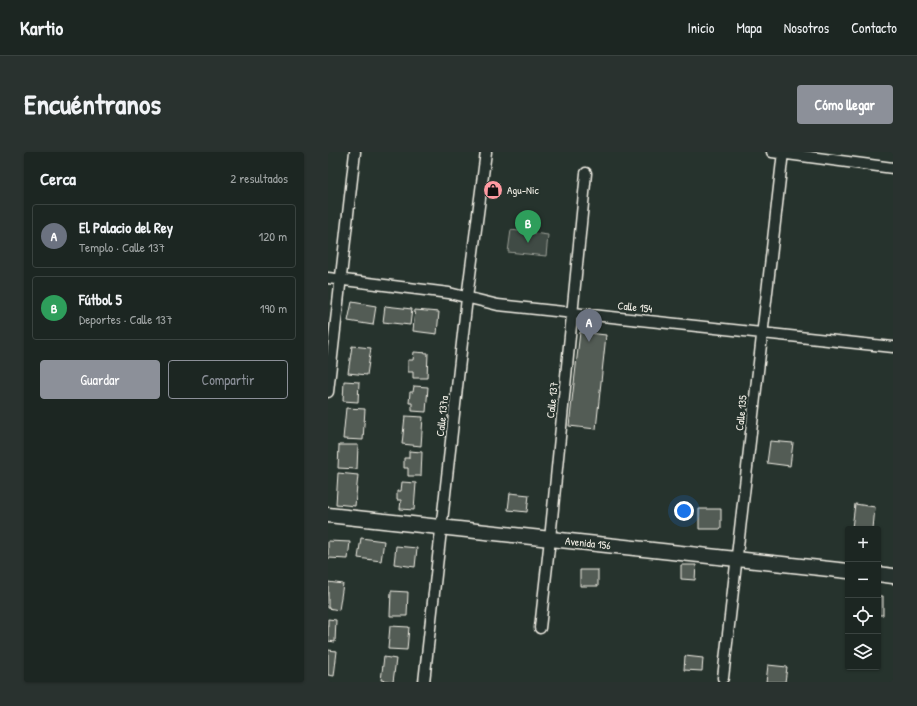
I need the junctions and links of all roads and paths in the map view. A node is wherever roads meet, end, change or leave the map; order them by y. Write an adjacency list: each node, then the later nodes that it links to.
1 (355, 152): 8 (street)
2 (486, 152): 9 (street, Calle 137a)
3 (772, 152): 4 (street)
4 (783, 152): 5 (street); 11 (street, Calle 135)
5 (893, 168)
6 (586, 174): 10 (street, Calle 137)
7 (328, 278): 8 (street, Calle 154)
8 (340, 280): 9 (street, Calle 154); 13 (street)
9 (467, 298): 10 (street, Calle 154); 15 (street, Calle 137a)
10 (572, 313): 11 (street, Calle 154); 16 (street, Calle 137)
11 (762, 333): 12 (street, Calle 154); 17 (street, Calle 135)
12 (893, 347)
13 (328, 392)
14 (328, 515): 15 (main road, Avenida 156)
15 (441, 527): 16 (main road, Avenida 156); 23 (street, Calle 137a)
16 (550, 539): 17 (main road, Avenida 156); 21 (street, Calle 137)
17 (737, 559): 18 (main road, Avenida 156); 22 (street, Calle 135)
18 (845, 571)
19 (881, 574): 20 (main road)
20 (893, 576)
21 (540, 628)
22 (724, 678)
23 (424, 682)

